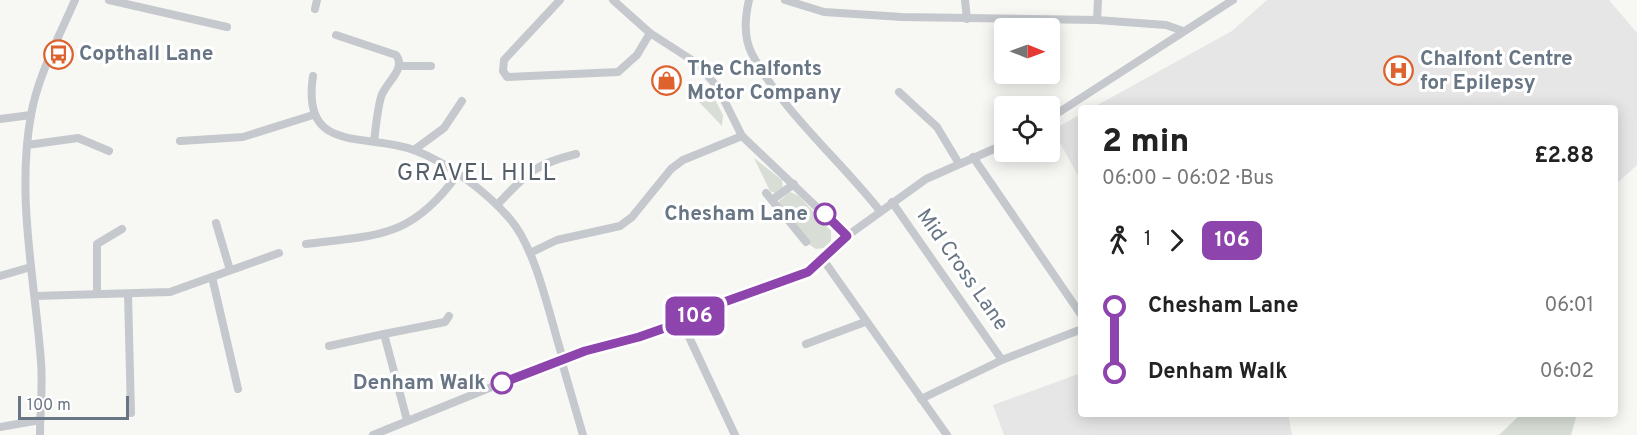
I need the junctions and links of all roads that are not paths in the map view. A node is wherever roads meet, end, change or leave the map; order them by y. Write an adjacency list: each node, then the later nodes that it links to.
1 (75, 0): 22 (street)
2 (109, 0): 12 (street)
3 (560, 0): 14 (street)
4 (613, 0): 14 (street)
5 (749, 0): 39 (street)
6 (785, 0): 10 (street)
7 (965, 0): 10 (street)
8 (1098, 0): 11 (street)
9 (1233, 0): 13 (street)
10 (967, 19): 11 (street)
11 (1097, 20): 13 (street)
12 (227, 27)
13 (1183, 31): 21 (street)
14 (650, 33): 25 (street)
15 (336, 34): 16 (street)
16 (400, 66): 17 (street); 27 (street)
17 (431, 66)
18 (313, 76): 23 (street)
19 (898, 92): 34 (street)
20 (462, 101): 30 (street)
21 (1060, 111)
22 (31, 115): 24 (street); 28 (street)
23 (313, 115): 26 (street); 27 (street)
24 (0, 119)
25 (742, 136): 36 (street); 46 (street)
26 (180, 141)
27 (374, 141): 30 (street)
28 (27, 145): 31 (street); 48 (street)
29 (994, 148): 33 (street)
30 (414, 150): 35 (street)
31 (109, 151)
32 (576, 154): 38 (street)
33 (973, 157): 34 (street); 55 (street)
34 (958, 162): 37 (street)
35 (458, 174): 38 (street); 44 (street)
36 (794, 184): 42 (street); 43 (street)
37 (892, 202): 39 (street); 64 (street, Mid Cross Lane)
38 (497, 206): 46 (street)
39 (880, 211): 42 (street)
40 (216, 223): 49 (street)
41 (122, 229): 52 (street)
42 (847, 236): 47 (street)
43 (806, 242)
44 (306, 244)
45 (279, 253): 49 (street)
46 (530, 253): 63 (street)
47 (822, 258): 57 (street); 58 (street)
48 (31, 267): 50 (street); 54 (street)
49 (230, 270): 51 (street)
50 (0, 276)
51 (212, 277): 53 (street); 65 (street)
52 (98, 294): 53 (street); 54 (street)
53 (128, 294): 67 (street)
54 (35, 296): 68 (street)
55 (1078, 310)
56 (449, 316): 60 (street)
57 (682, 322): 63 (street); 74 (street)
58 (866, 322): 61 (street); 66 (street)
59 (1078, 331): 64 (street)
60 (384, 334): 62 (street); 69 (street)
61 (806, 344)
62 (329, 346)
63 (562, 359): 69 (street); 73 (street)
64 (1002, 360): 66 (street)
65 (238, 389)
66 (921, 399): 75 (street)
67 (131, 413)
68 (40, 420): 70 (street); 71 (street)
69 (407, 420): 72 (street)
70 (0, 427)
71 (40, 435)
72 (374, 435)
73 (583, 435)
74 (735, 435)
75 (947, 435)

